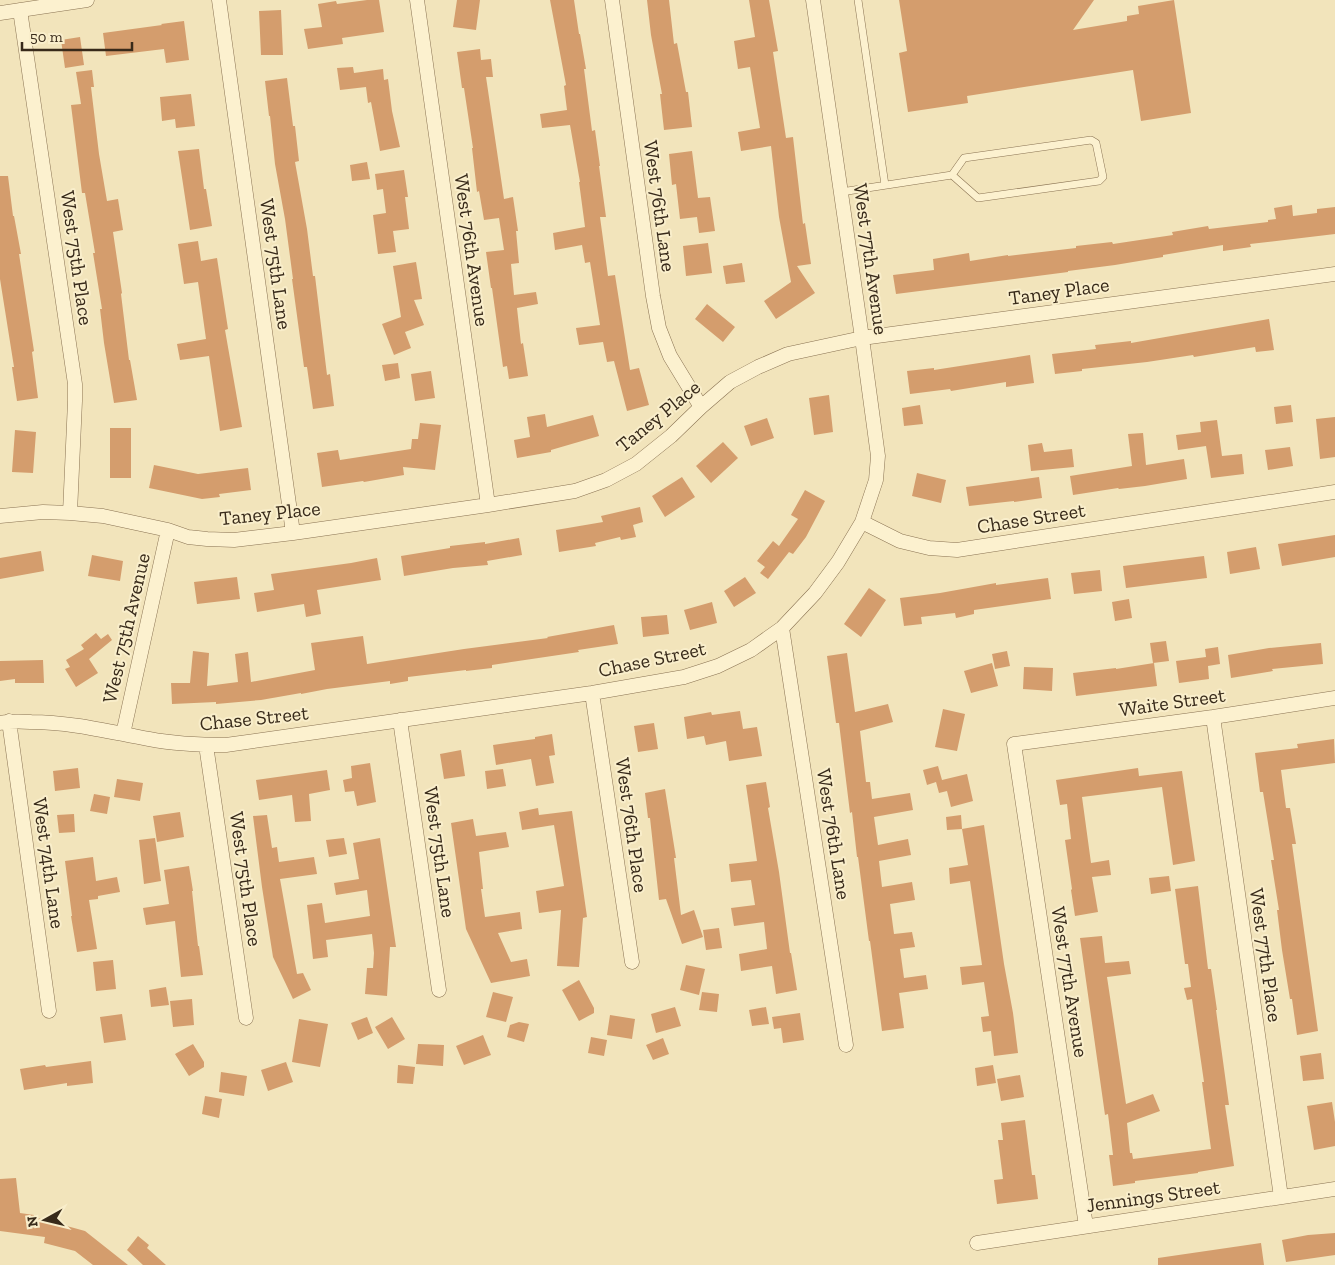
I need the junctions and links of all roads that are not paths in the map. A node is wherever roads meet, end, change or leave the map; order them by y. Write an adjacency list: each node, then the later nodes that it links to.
1 (87, 0): 7 (street)
2 (219, 0): 21 (street, West 75th Lane)
3 (417, 0): 16 (street, West 76th Avenue)
4 (612, 0): 14 (street, West 76th Lane)
5 (813, 0): 11 (street, West 77th Avenue)
6 (858, 0): 10 (lane)
7 (20, 10): 8 (street); 17 (street, West 75th Place)
8 (0, 13)
9 (952, 175): 9 (lane); 10 (lane)
10 (885, 185): 11 (lane)
11 (841, 192): 13 (street, West 77th Avenue)
12 (1335, 274): 13 (street, Taney Place)
13 (862, 338): 14 (street, Taney Place); 19 (street, West 77th Avenue)
14 (702, 407): 16 (street, Taney Place)
15 (1335, 492): 19 (street, Chase Street)
16 (488, 505): 21 (street, Taney Place)
17 (70, 513): 18 (street, Taney Place); 20 (street, Taney Place)
18 (0, 516)
19 (862, 522): 22 (street, Chase Street)
20 (168, 530): 21 (street, Taney Place); 28 (street, West 75th Avenue)
21 (293, 533)
22 (782, 628): 23 (street, Chase Street); 35 (street, West 76th Lane)
23 (592, 693): 26 (street, Chase Street); 31 (street, West 76th Place)
24 (1335, 698): 25 (street, Waite Street)
25 (1213, 717): 29 (street, Waite Street); 37 (street, West 77th Place)
26 (400, 720): 30 (street, Chase Street); 32 (street, West 75th Lane)
27 (4, 722): 28 (street, Chase Street); 33 (street, West 74th Lane)
28 (123, 734): 30 (street, Chase Street)
29 (1014, 744): 38 (street, West 77th Avenue)
30 (206, 745): 34 (street, West 75th Place)
31 (632, 962)
32 (439, 990)
33 (49, 1011)
34 (246, 1018)
35 (846, 1045)
36 (1335, 1189): 37 (street, Jennings Street)
37 (1280, 1198): 38 (street, Jennings Street)
38 (1086, 1226): 39 (street, Jennings Street)
39 (977, 1243)

